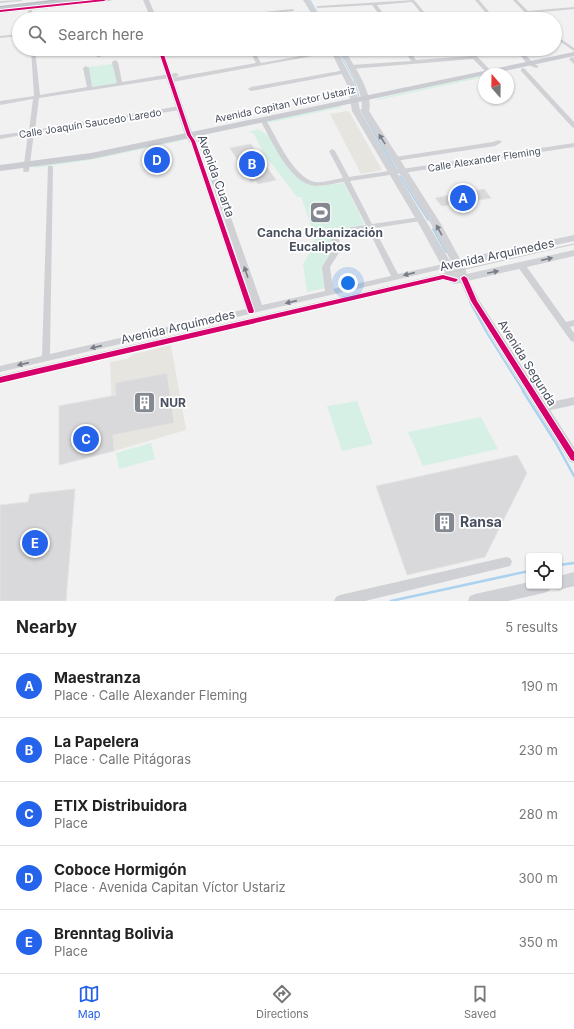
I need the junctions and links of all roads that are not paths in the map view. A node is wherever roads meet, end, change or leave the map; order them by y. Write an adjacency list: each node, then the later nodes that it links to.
1 (21, 0): 11 (street)
2 (51, 0): 13 (highway)
3 (79, 0): 16 (highway)
4 (110, 0): 17 (street)
5 (141, 0): 21 (street)
6 (146, 0): 22 (street)
7 (306, 0): 24 (main road)
8 (313, 0): 14 (main road)
9 (477, 0): 28 (street)
10 (515, 0): 29 (street)
11 (0, 2)
12 (374, 4): 14 (street); 26 (street); 27 (street)
13 (0, 6)
14 (318, 7): 25 (main road)
15 (574, 8): 29 (street)
16 (0, 9)
17 (30, 9): 19 (street); 20 (street)
18 (292, 10): 23 (street)
19 (0, 12)
20 (30, 12)
21 (146, 12)
22 (151, 12)
23 (287, 12)
24 (314, 12)
25 (321, 12)
26 (380, 12)
27 (422, 12)
28 (487, 12)
29 (527, 12)
30 (12, 36): 31 (street)
31 (0, 37)
32 (562, 41): 33 (street)
33 (574, 50)
34 (34, 56): 61 (street)
35 (163, 56): 57 (street, Avenida Cuarta)
36 (168, 56): 57 (street, Avenida Cuarta)
37 (255, 56): 47 (street)
38 (303, 56): 47 (street)
39 (338, 56): 54 (main road, Avenida Segunda)
40 (341, 56): 49 (main road, Avenida Segunda)
41 (411, 56): 46 (street)
42 (525, 56): 48 (street)
43 (474, 57): 46 (street); 51 (street)
44 (573, 58): 48 (main road, Avenida Capitan Víctor Ustariz)
45 (115, 62): 58 (street)
46 (415, 62): 49 (street)
47 (259, 64): 57 (street)
48 (533, 65): 52 (main road, Avenida Capitan Víctor Ustariz); 53 (main road, Avenida Capitan Víctor Ustariz)
49 (351, 67): 62 (main road, Avenida Segunda)
50 (86, 68): 59 (street)
51 (483, 68)
52 (514, 69)
53 (523, 70): 55 (main road, Avenida Capitan Víctor Ustariz); 67 (street)
54 (345, 72): 60 (street); 64 (main road, Avenida Segunda)
55 (514, 72)
56 (478, 77): 62 (main road, Avenida Capitan Víctor Ustariz)
57 (174, 78): 58 (street); 65 (street, Avenida Cuarta); 70 (street, Avenida Cuarta)
58 (120, 84): 59 (street)
59 (90, 88): 61 (street)
60 (251, 89)
61 (36, 97): 63 (street); 68 (street)
62 (366, 101): 64 (main road, Avenida Capitan Víctor Ustariz); 74 (main road, Avenida Segunda, one-way to 62)
63 (0, 103)
64 (355, 104): 66 (main road, Avenida Capitan Víctor Ustariz); 78 (main road, Avenida Segunda)
65 (180, 108): 68 (street, Calle Joaquín Saucedo Laredo); 70 (street, Avenida Cuarta)
66 (264, 123): 70 (main road, Avenida Capitan Víctor Ustariz); 80 (street, Calle Alexander Fleming)
67 (574, 126)
68 (32, 132): 69 (street, Calle Joaquín Saucedo Laredo); 75 (street)
69 (0, 137)
70 (195, 137): 75 (main road, Avenida Capitan Víctor Ustariz); 77 (main road, Avenida Capitan Víctor Ustariz); 90 (street, Avenida Cuarta)
71 (499, 142): 74 (street)
72 (574, 145): 78 (street, Calle Alexander Fleming)
73 (332, 151): 80 (street)
74 (395, 159): 78 (main road, Avenida Segunda)
75 (27, 167): 76 (main road, Avenida Capitan Víctor Ustariz); 77 (main road, Avenida Capitan Víctor Ustariz); 79 (main road, Avenida Capitan Víctor Ustariz)
76 (0, 168)
77 (50, 168): 94 (street)
78 (396, 173): 80 (street, Calle Alexander Fleming); 81 (main road, Avenida Segunda); 85 (main road, Avenida Segunda, one-way to 78)
79 (0, 174)
80 (346, 179): 82 (street)
81 (421, 219): 82 (street); 85 (main road, Avenida Segunda)
82 (369, 226): 87 (street); 89 (street)
83 (574, 238): 85 (main road, Avenida Arquímedes)
84 (574, 253): 86 (main road, Avenida Arquímedes, one-way to 84)
85 (453, 264): 87 (street, Avenida Arquímedes, one-way to 87); 88 (main road, Avenida Segunda)
86 (521, 265): 88 (main road, Avenida Arquímedes, one-way to 86); 92 (street)
87 (396, 277): 89 (street, Avenida Arquímedes)
88 (460, 279): 96 (street, Avenida Arquímedes); 98 (street, Avenida Segunda)
89 (329, 292): 90 (street, Avenida Arquímedes, one-way to 90)
90 (255, 310): 94 (street, Avenida Arquímedes, one-way to 94)
91 (574, 323): 92 (street)
92 (564, 325): 93 (street)
93 (574, 339)
94 (46, 358): 95 (street, Avenida Arquímedes, one-way to 95)
95 (0, 369)
96 (0, 380)
97 (574, 401): 98 (street)
98 (542, 408): 99 (street, Avenida Segunda)
99 (574, 458)
100 (506, 562): 104 (street)
101 (574, 580): 102 (street)
102 (562, 582)
103 (530, 589): 105 (street)
104 (340, 601)
105 (474, 601)

